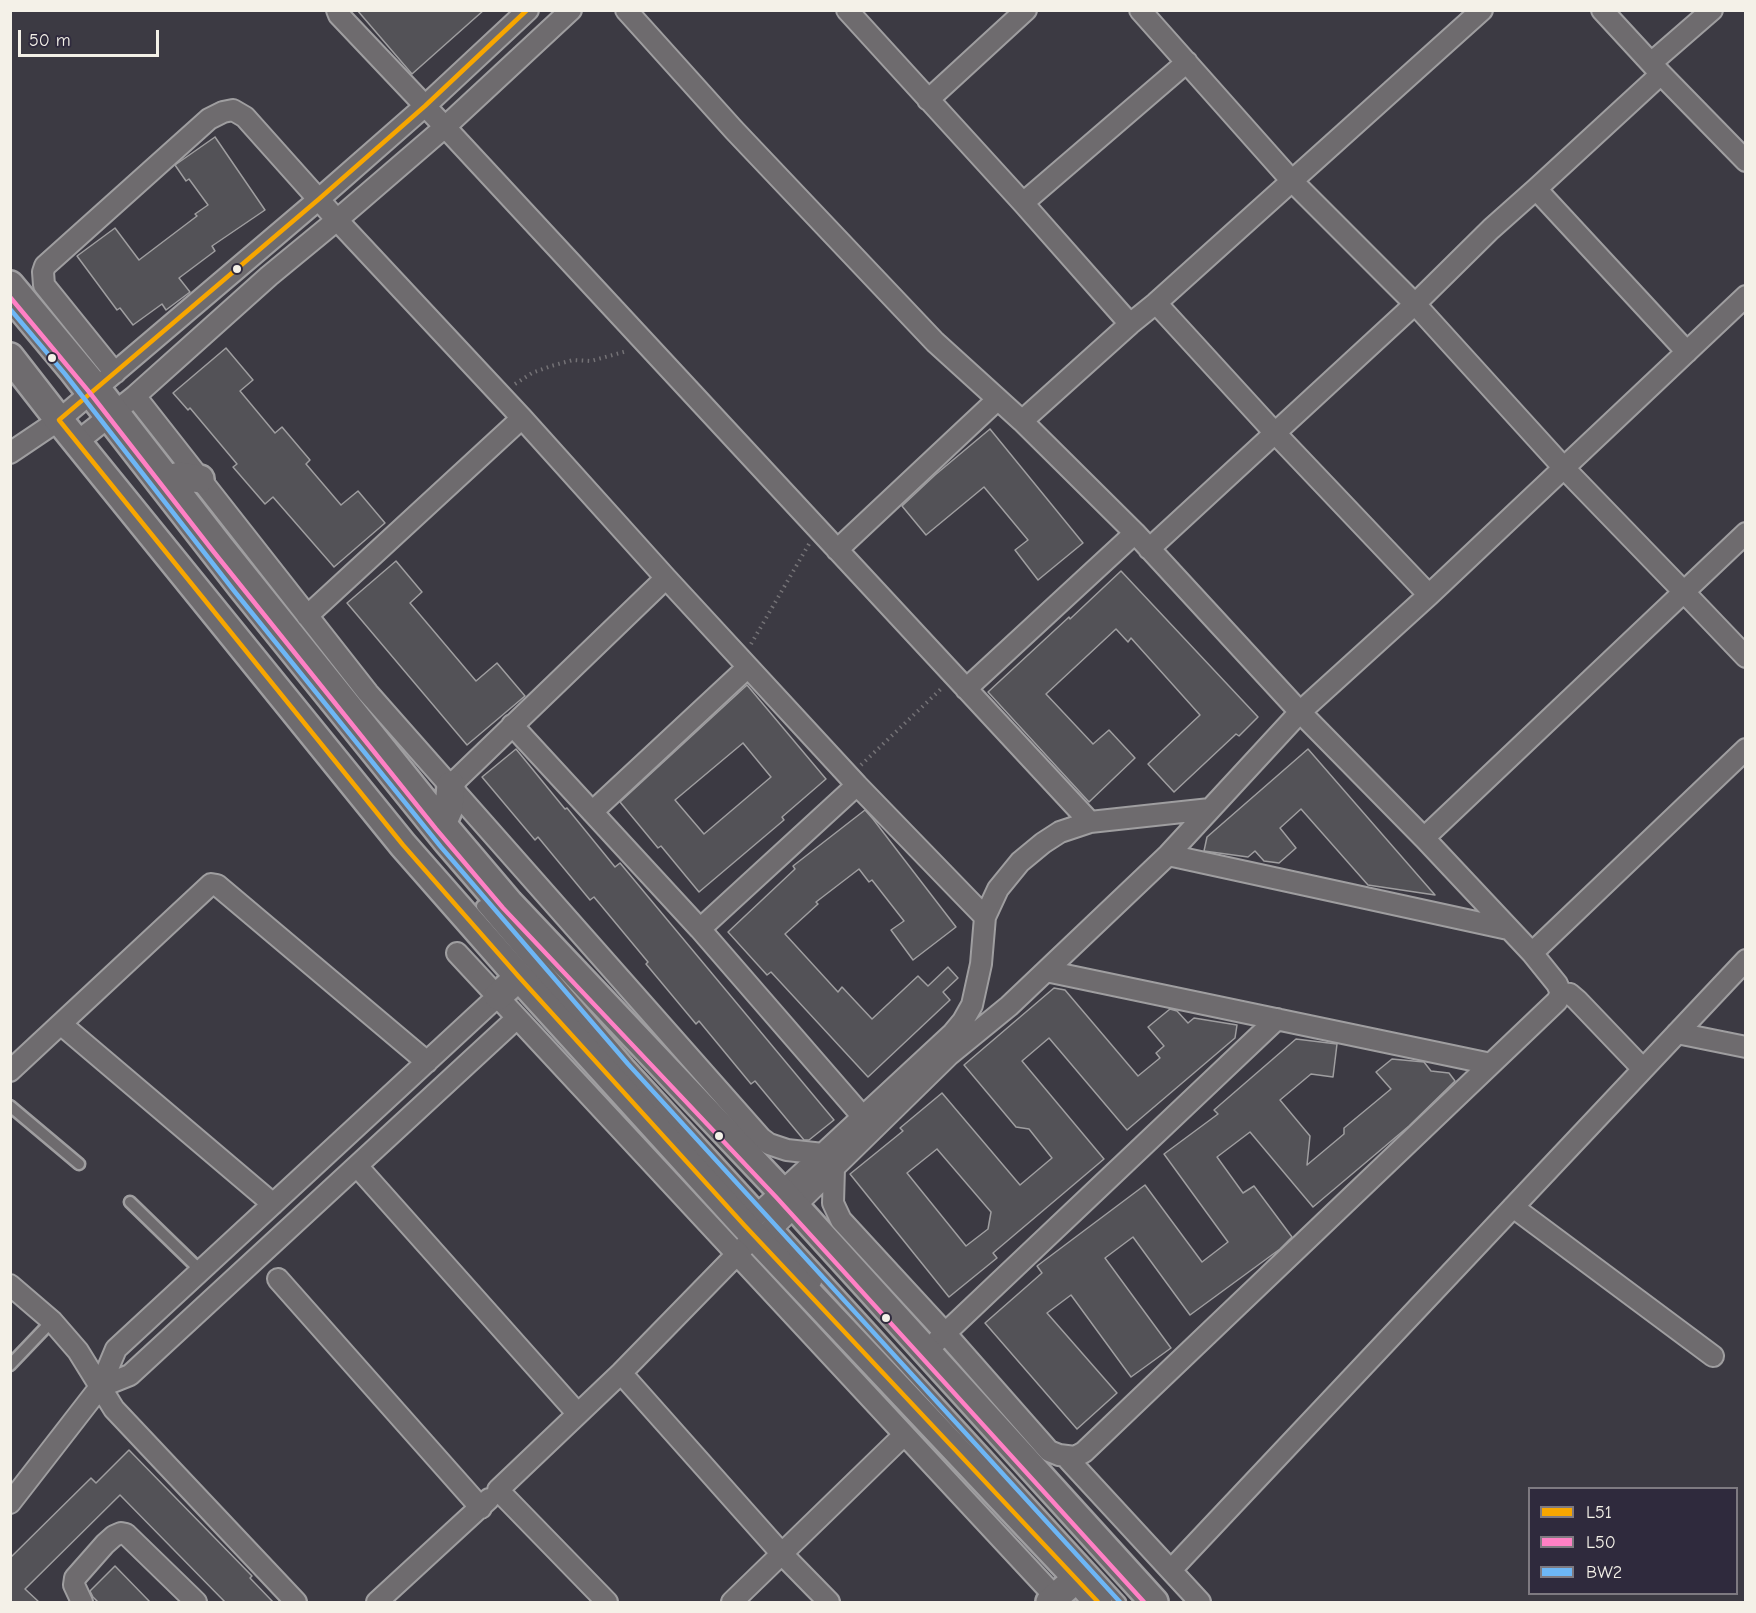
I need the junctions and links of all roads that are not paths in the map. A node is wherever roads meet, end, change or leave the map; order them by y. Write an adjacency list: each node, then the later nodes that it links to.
1 (337, 10): 14 (street)
2 (528, 10): 14 (street)
3 (571, 10): 15 (street)
4 (626, 10): 33 (street)
5 (847, 10): 13 (street)
6 (1026, 10): 13 (street)
7 (1140, 10): 11 (street)
8 (1482, 10): 17 (street)
9 (1602, 10): 12 (street)
10 (1712, 10): 12 (street)
11 (1187, 62): 17 (street); 20 (street)
12 (1656, 69): 16 (street); 18 (street)
13 (928, 100): 20 (street)
14 (425, 106): 15 (street); 19 (street)
15 (444, 126): 21 (street); 46 (street)
16 (1746, 161)
17 (1292, 181): 24 (street); 25 (street)
18 (1536, 189): 25 (street); 29 (street)
19 (319, 199): 21 (street); 31 (street); 31 (street)
20 (1023, 203): 28 (street)
21 (337, 220): 32 (street); 34 (street)
22 (10, 285): 31 (main road)
23 (1746, 296): 29 (street)
24 (1156, 303): 28 (street); 38 (street)
25 (1415, 304): 38 (street); 40 (street)
26 (10, 308): 31 (lane)
27 (10, 318): 31 (lane)
28 (1130, 324): 36 (street)
29 (1687, 352): 40 (street)
30 (10, 357): 35 (main road)
31 (94, 391): 35 (street); 37 (main road)
32 (135, 396): 37 (street); 41 (street)
33 (998, 399): 36 (street); 46 (street)
34 (522, 418): 47 (street); 50 (street)
35 (59, 420): 37 (main road); 39 (street)
36 (1022, 421): 43 (street)
37 (97, 425): 42 (main road); 72 (main road); 94 (lane)
38 (1275, 433): 45 (street); 49 (street)
39 (10, 453)
40 (1563, 467): 48 (street); 49 (street)
41 (200, 479): 42 (main road); 50 (street)
42 (167, 480): 62 (main road)
43 (1135, 533): 45 (street); 53 (street)
44 (1746, 533): 48 (street)
45 (1149, 549): 54 (street)
46 (837, 550): 53 (street)
47 (666, 578): 52 (street); 55 (street)
48 (1683, 591): 51 (street); 63 (street)
49 (1429, 596): 54 (street)
50 (307, 616): 58 (street)
51 (1746, 657)
52 (745, 663): 57 (street); 60 (street)
53 (960, 683): 61 (street)
54 (1300, 712): 59 (street); 63 (street)
55 (512, 725): 58 (street); 60 (street)
56 (1746, 749): 69 (street)
57 (853, 781): 65 (street); 66 (street)
58 (451, 785): 62 (main road); 87 (street)
59 (1210, 809): 61 (street); 64 (street)
60 (592, 812): 66 (street)
61 (1090, 822): 65 (street)
62 (441, 824): 90 (main road)
63 (1424, 838): 67 (street)
64 (1168, 855): 67 (street); 71 (street)
65 (985, 917): 86 (street)
66 (700, 929): 86 (street)
67 (1508, 929): 69 (street)
68 (458, 953): 75 (street)
69 (1532, 953): 74 (street)
70 (1746, 960): 73 (street)
71 (1046, 971): 77 (street); 87 (street)
72 (519, 977): 75 (main road); 94 (main road)
73 (1736, 982): 79 (street)
74 (1561, 993): 82 (street); 83 (street)
75 (498, 996): 76 (street); 81 (street)
76 (517, 1018): 89 (street); 94 (street)
77 (1277, 1019): 82 (street); 99 (street)
78 (62, 1025): 81 (street); 84 (street); 92 (street)
79 (1677, 1033): 80 (street); 83 (street)
80 (1746, 1047)
81 (427, 1062): 92 (street)
82 (1491, 1064): 106 (street)
83 (1643, 1069): 93 (street)
84 (10, 1071)
85 (10, 1106): 88 (lane)
86 (862, 1117): 87 (street)
87 (828, 1161): 90 (street); 99 (street)
88 (79, 1164)
89 (357, 1166): 103 (street); 104 (street)
90 (788, 1199): 94 (street); 99 (main road)
91 (130, 1202): 95 (lane)
92 (273, 1204): 95 (street)
93 (1513, 1207): 100 (street); 111 (street)
94 (757, 1230): 102 (street); 105 (street); 112 (main road); 112 (lane); 120 (lane)
95 (201, 1271): 103 (street)
96 (278, 1279): 109 (street)
97 (10, 1285): 98 (street)
98 (52, 1321): 101 (lane); 103 (street)
99 (936, 1342): 106 (street); 121 (main road)
100 (1713, 1356)
101 (10, 1365)
102 (621, 1373): 104 (street); 110 (street)
103 (100, 1387): 108 (street); 115 (street)
104 (578, 1414): 107 (street)
105 (904, 1435): 110 (street); 112 (street)
106 (1066, 1457): 111 (street)
107 (498, 1490): 109 (street); 117 (street)
108 (10, 1503)
109 (481, 1508): 116 (street)
110 (782, 1554): 118 (street); 119 (street)
111 (1172, 1570): 122 (street)
112 (1077, 1597)
113 (82, 1602): 114 (street)
114 (196, 1602)
115 (296, 1602)
116 (377, 1602)
117 (607, 1602)
118 (732, 1602)
119 (829, 1602)
120 (1120, 1602)
121 (1154, 1602)
122 (1200, 1602)

